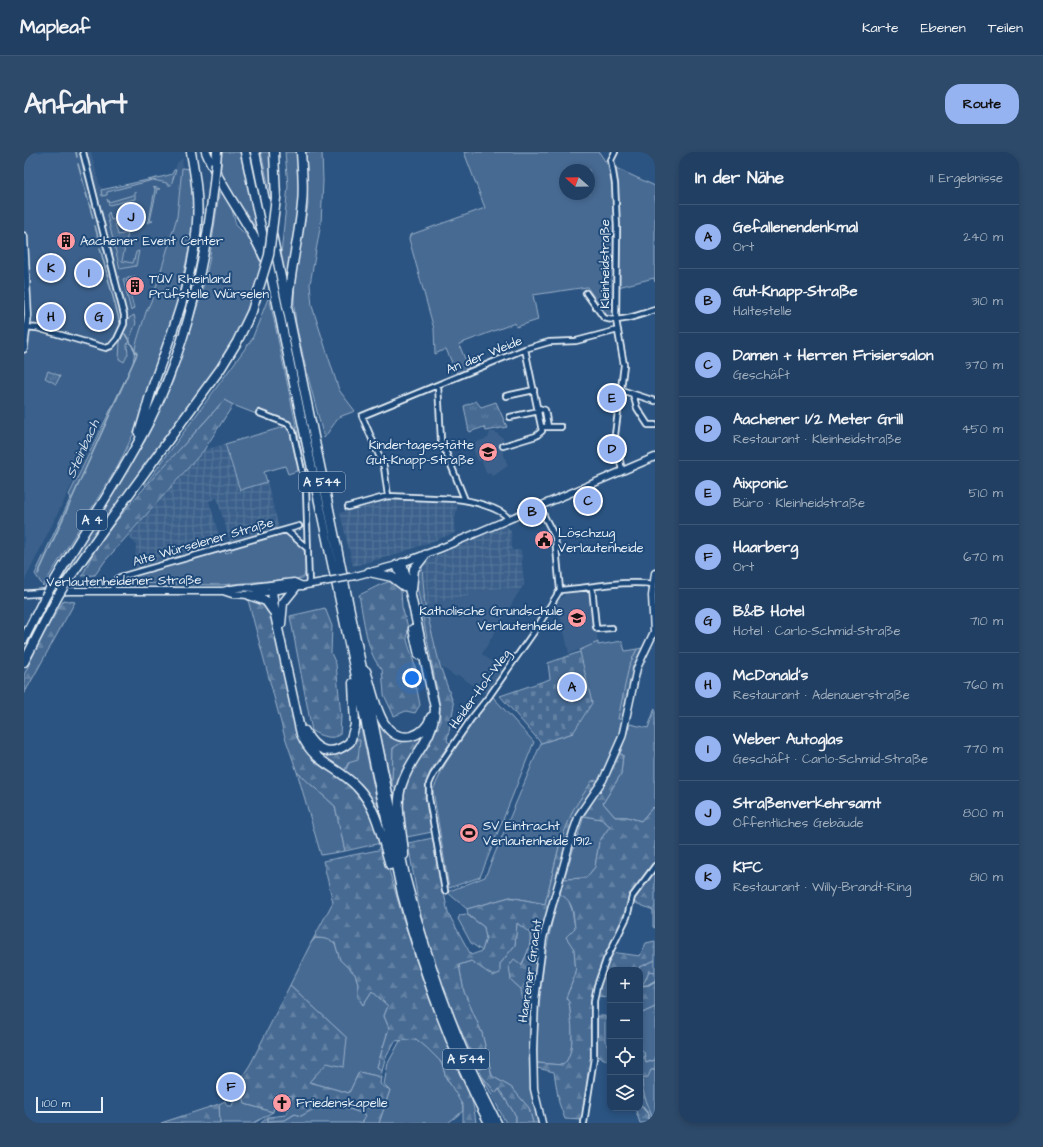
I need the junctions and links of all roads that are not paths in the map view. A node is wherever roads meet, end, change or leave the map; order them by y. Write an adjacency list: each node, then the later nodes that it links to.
1 (83, 152): 16 (street)
2 (191, 152): 34 (highway)
3 (206, 152): 11 (highway)
4 (217, 152): 34 (highway, A 4, bridge)
5 (245, 152): 11 (highway, A 544)
6 (255, 152): 14 (highway, A 544)
7 (274, 152): 65 (highway, A 4, bridge)
8 (301, 152): 14 (highway)
9 (615, 152): 15 (street, Kleinheidstraße)
10 (24, 236): 16 (main road)
11 (271, 272): 66 (highway, A 544)
12 (586, 293): 15 (street, Kleinheidstraße)
13 (655, 310): 15 (street)
14 (287, 315): 64 (highway, A 544)
15 (616, 320): 17 (street, Kleinheidstraße)
16 (25, 327): 19 (main road)
17 (618, 330): 18 (street, An der Weide); 22 (street, Kleinheidstraße)
18 (525, 348): 20 (street, An der Weide); 21 (street)
19 (24, 349)
20 (438, 386): 37 (street, An der Weide); 38 (street)
21 (534, 390): 24 (street); 26 (street)
22 (621, 390): 23 (street); 36 (street, Kleinheidstraße)
23 (634, 394): 25 (street); 29 (street)
24 (506, 396)
25 (655, 401)
26 (538, 410): 28 (street); 30 (street); 31 (street)
27 (259, 413): 44 (street)
28 (510, 417)
29 (655, 425)
30 (542, 427): 31 (street); 33 (street)
31 (548, 427): 32 (street)
32 (561, 427)
33 (503, 446)
34 (132, 453): 63 (highway, A 4, bridge)
35 (655, 457): 36 (main road, Verlautenheidener Straße)
36 (622, 471): 39 (main road, Verlautenheidener Straße)
37 (388, 496): 38 (street); 40 (street)
38 (465, 500): 41 (street)
39 (539, 506): 41 (main road, Verlautenheidener Straße); 53 (street)
40 (348, 507)
41 (508, 520): 45 (main road, Verlautenheidener Straße)
42 (299, 526): 43 (street, Alte Würselener Straße)
43 (286, 530): 44 (street, Alte Würselener Straße); 54 (street, Alte Würselener Straße)
44 (307, 548): 50 (street)
45 (425, 555): 46 (main road, Verlautenheidener Straße); 58 (highway)
46 (400, 564): 47 (main road, Verlautenheidener Straße); 51 (highway); 58 (highway)
47 (369, 572): 50 (main road, Verlautenheidener Straße, bridge); 51 (highway)
48 (655, 573): 49 (main road)
49 (653, 584): 52 (street); 61 (main road)
50 (302, 586): 55 (main road); 56 (main road, Verlautenheidener Straße); 60 (highway)
51 (404, 586): 64 (highway)
52 (592, 587): 53 (street); 62 (street)
53 (560, 590): 69 (street, Heider-Hof-Weg)
54 (112, 591): 55 (main road, Verlautenheidener Straße); 57 (main road, Verlautenheidener Straße)
55 (250, 591): 56 (main road, Verlautenheidener Straße); 59 (highway)
56 (272, 591): 59 (highway); 60 (highway)
57 (24, 594)
58 (411, 596): 68 (highway)
59 (275, 615): 70 (highway)
60 (281, 624): 66 (highway)
61 (655, 627): 73 (main road, Haarener Gracht)
62 (612, 628)
63 (24, 639)
64 (356, 648): 68 (highway, A 544)
65 (24, 662)
66 (354, 668): 70 (highway, A 544)
67 (655, 866): 74 (street)
68 (405, 876): 72 (highway, A 544)
69 (445, 891)
70 (402, 894): 71 (highway, A 544)
71 (490, 1123)
72 (497, 1123)
73 (542, 1123)
74 (584, 1123)

